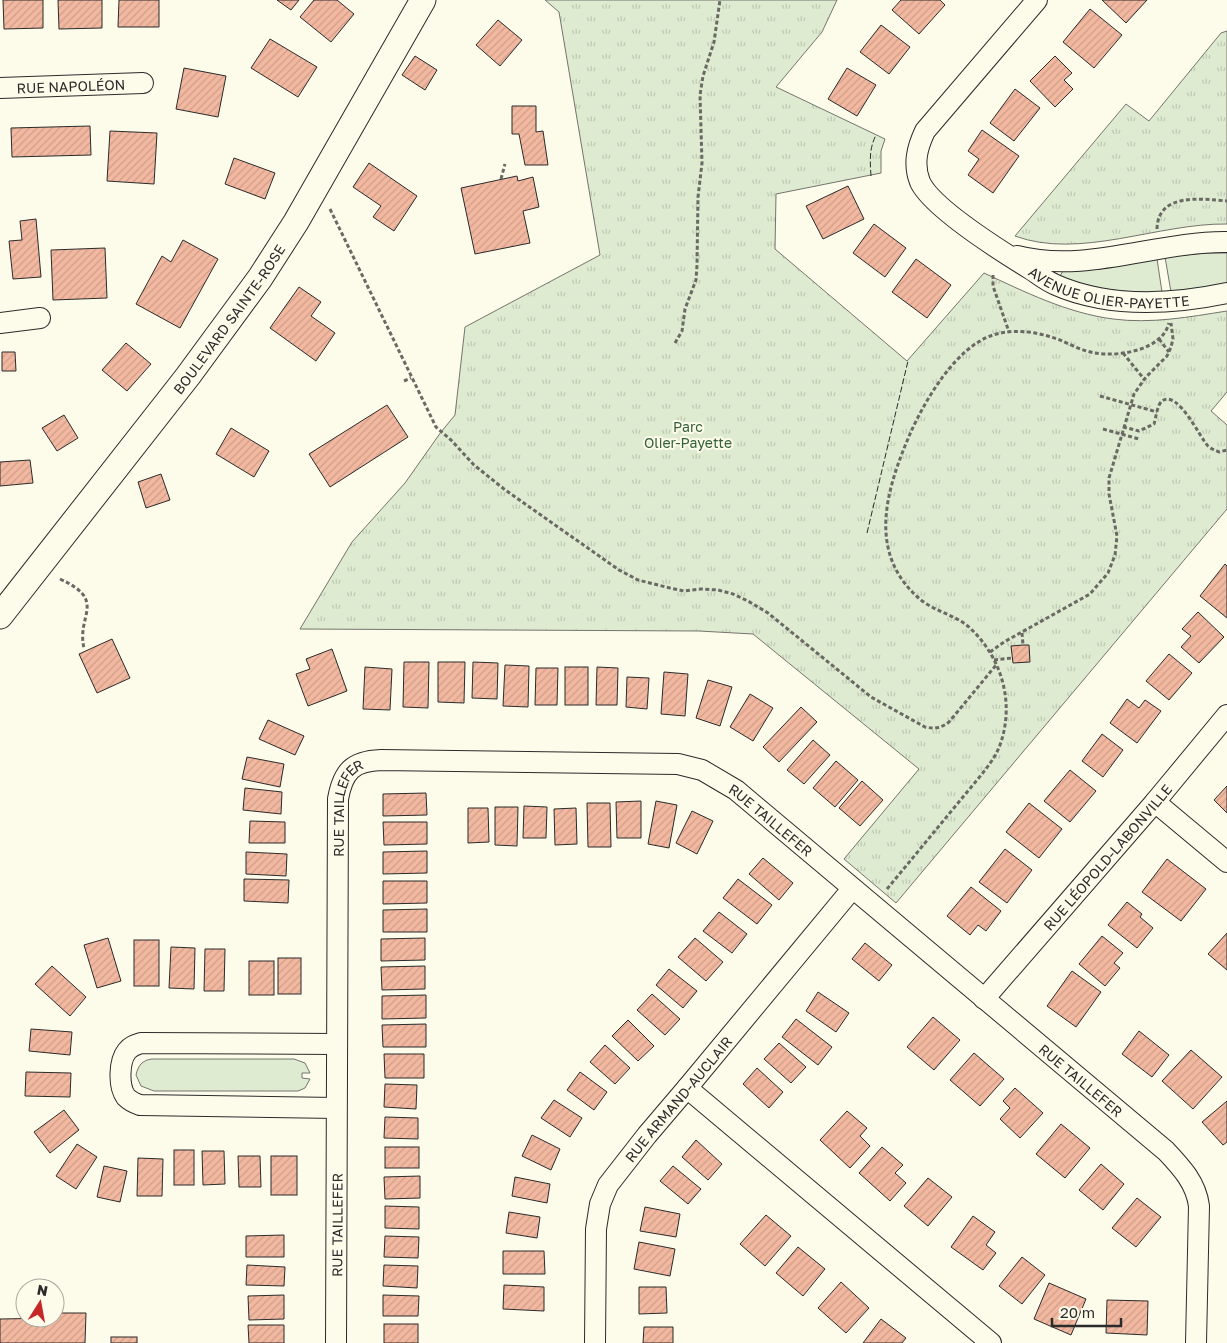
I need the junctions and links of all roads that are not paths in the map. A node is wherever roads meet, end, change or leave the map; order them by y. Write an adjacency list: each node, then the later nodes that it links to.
1 (423, 0): 10 (street, BOULEVARD SAINTE-ROSE)
2 (1036, 0): 6 (street, AVENUE OLIER-PAYETTE)
3 (143, 83): 4 (street, RUE NAPOLÉON)
4 (0, 88)
5 (1227, 242): 6 (street, AVENUE OLIER-PAYETTE)
6 (998, 249): 7 (street, AVENUE OLIER-PAYETTE)
7 (1227, 293)
8 (40, 318): 9 (street)
9 (0, 323)
10 (0, 616)
11 (1227, 714): 12 (street, RUE LÉOPOLD-LABONVILLE)
12 (1155, 802): 13 (street); 15 (street, RUE LÉOPOLD-LABONVILLE)
13 (1227, 862)
14 (852, 889): 15 (street, RUE TAILLEFER); 16 (street, RUE TAILLEFER); 17 (street, RUE ARMAND-AUCLAIR)
15 (984, 999): 22 (street, RUE TAILLEFER)
16 (336, 1044): 18 (street, RUE TAILLEFER); 18 (street)
17 (687, 1088): 20 (street, RUE ARMAND-AUCLAIR); 21 (street)
18 (336, 1108): 19 (street, RUE TAILLEFER)
19 (336, 1343)
20 (595, 1343)
21 (991, 1343)
22 (1196, 1343)

